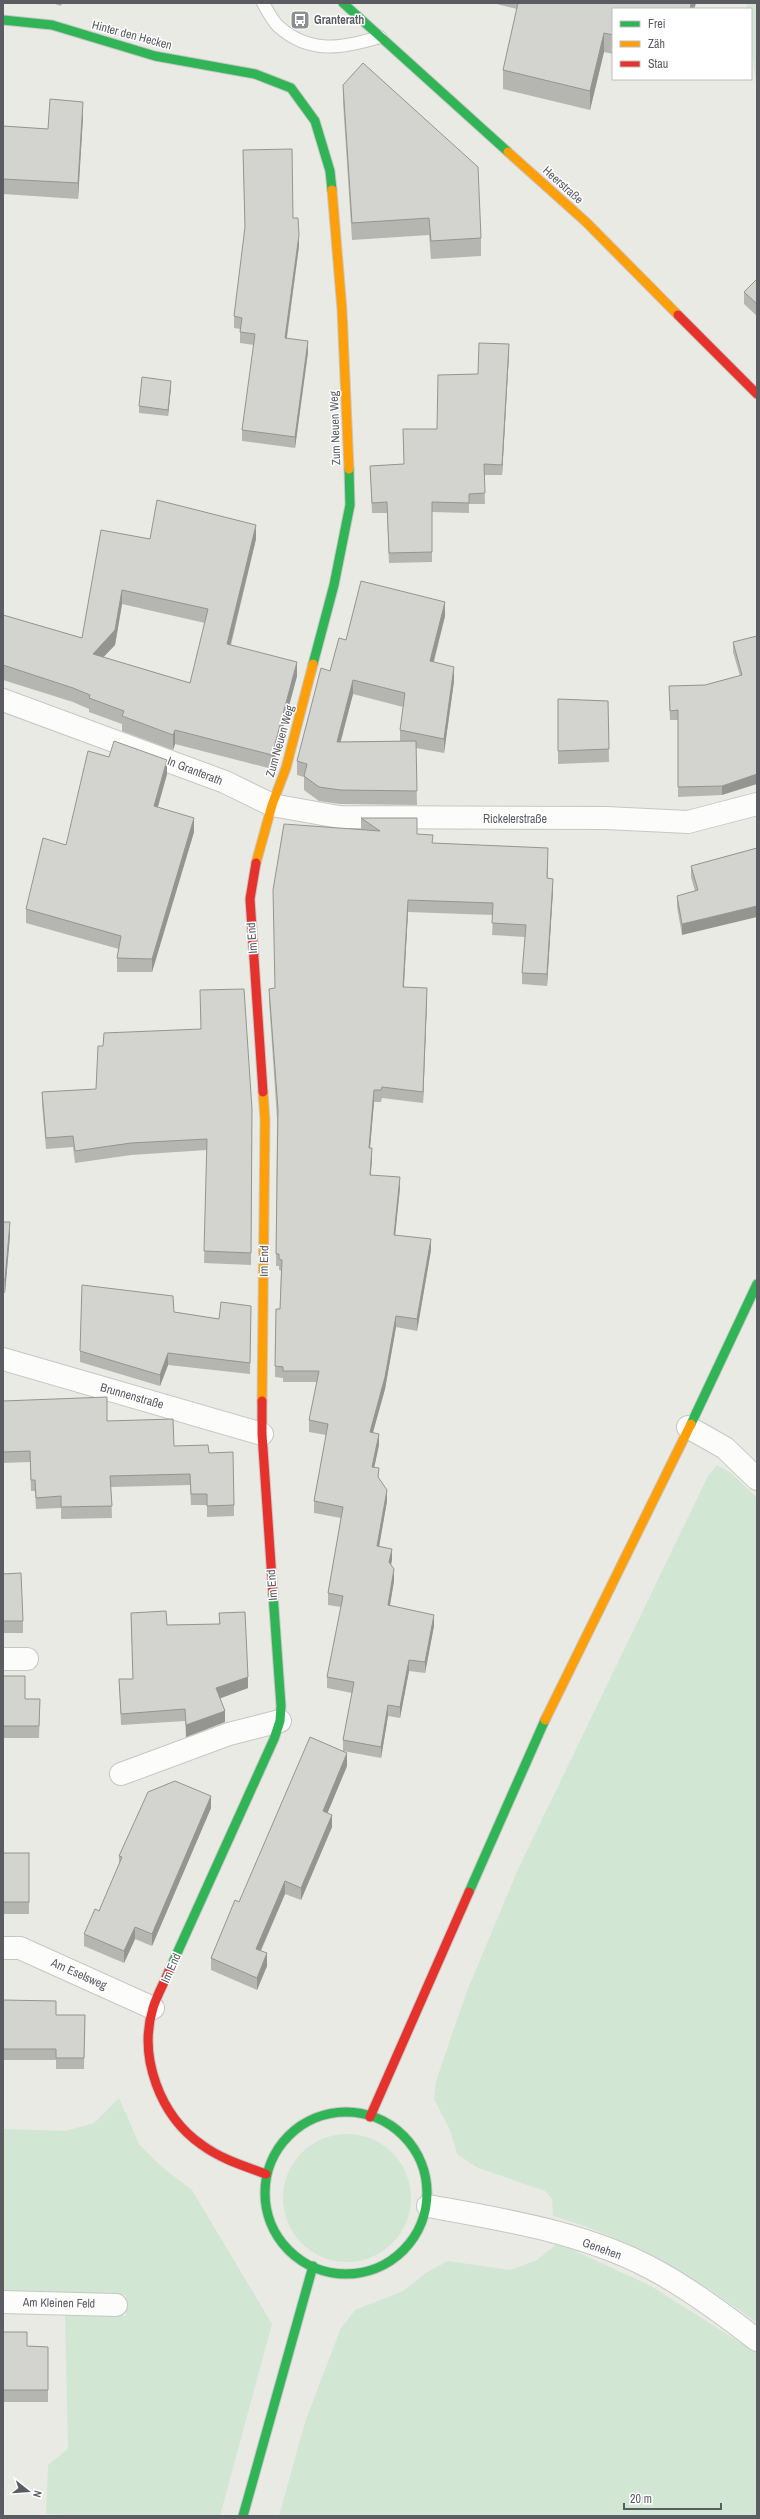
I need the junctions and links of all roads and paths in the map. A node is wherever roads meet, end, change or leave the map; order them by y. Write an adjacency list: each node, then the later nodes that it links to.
1 (263, 3): 4 (lane)
2 (343, 3): 4 (street, Heerstraße)
3 (3, 20): 5 (street, Hinter den Hecken)
4 (380, 37): 6 (street, Heerstraße)
5 (255, 74): 9 (street, Zum Neuen Weg)
6 (757, 394)
7 (3, 700): 9 (street, In Granterath)
8 (757, 804): 9 (street, Rickelerstraße)
9 (272, 805): 13 (street, Im End)
10 (757, 1284): 12 (street)
11 (3, 1359): 13 (street, Brunnenstraße)
12 (688, 1427): 14 (street); 21 (street)
13 (262, 1434): 17 (street, Im End)
14 (757, 1479)
15 (3, 1659): 16 (street)
16 (27, 1659)
17 (280, 1721): 18 (street); 20 (street, Im End)
18 (121, 1774)
19 (3, 1948): 20 (street, Am Eselsweg)
20 (153, 2008): 22 (street, Im End)
21 (370, 2117): 22 (street); 23 (street)
22 (266, 2174): 24 (street)
23 (428, 2206): 24 (street); 27 (street, Genehen)
24 (313, 2266): 28 (street)
25 (3, 2302): 26 (street, Am Kleinen Feld)
26 (116, 2305)
27 (757, 2340)
28 (243, 2516)

